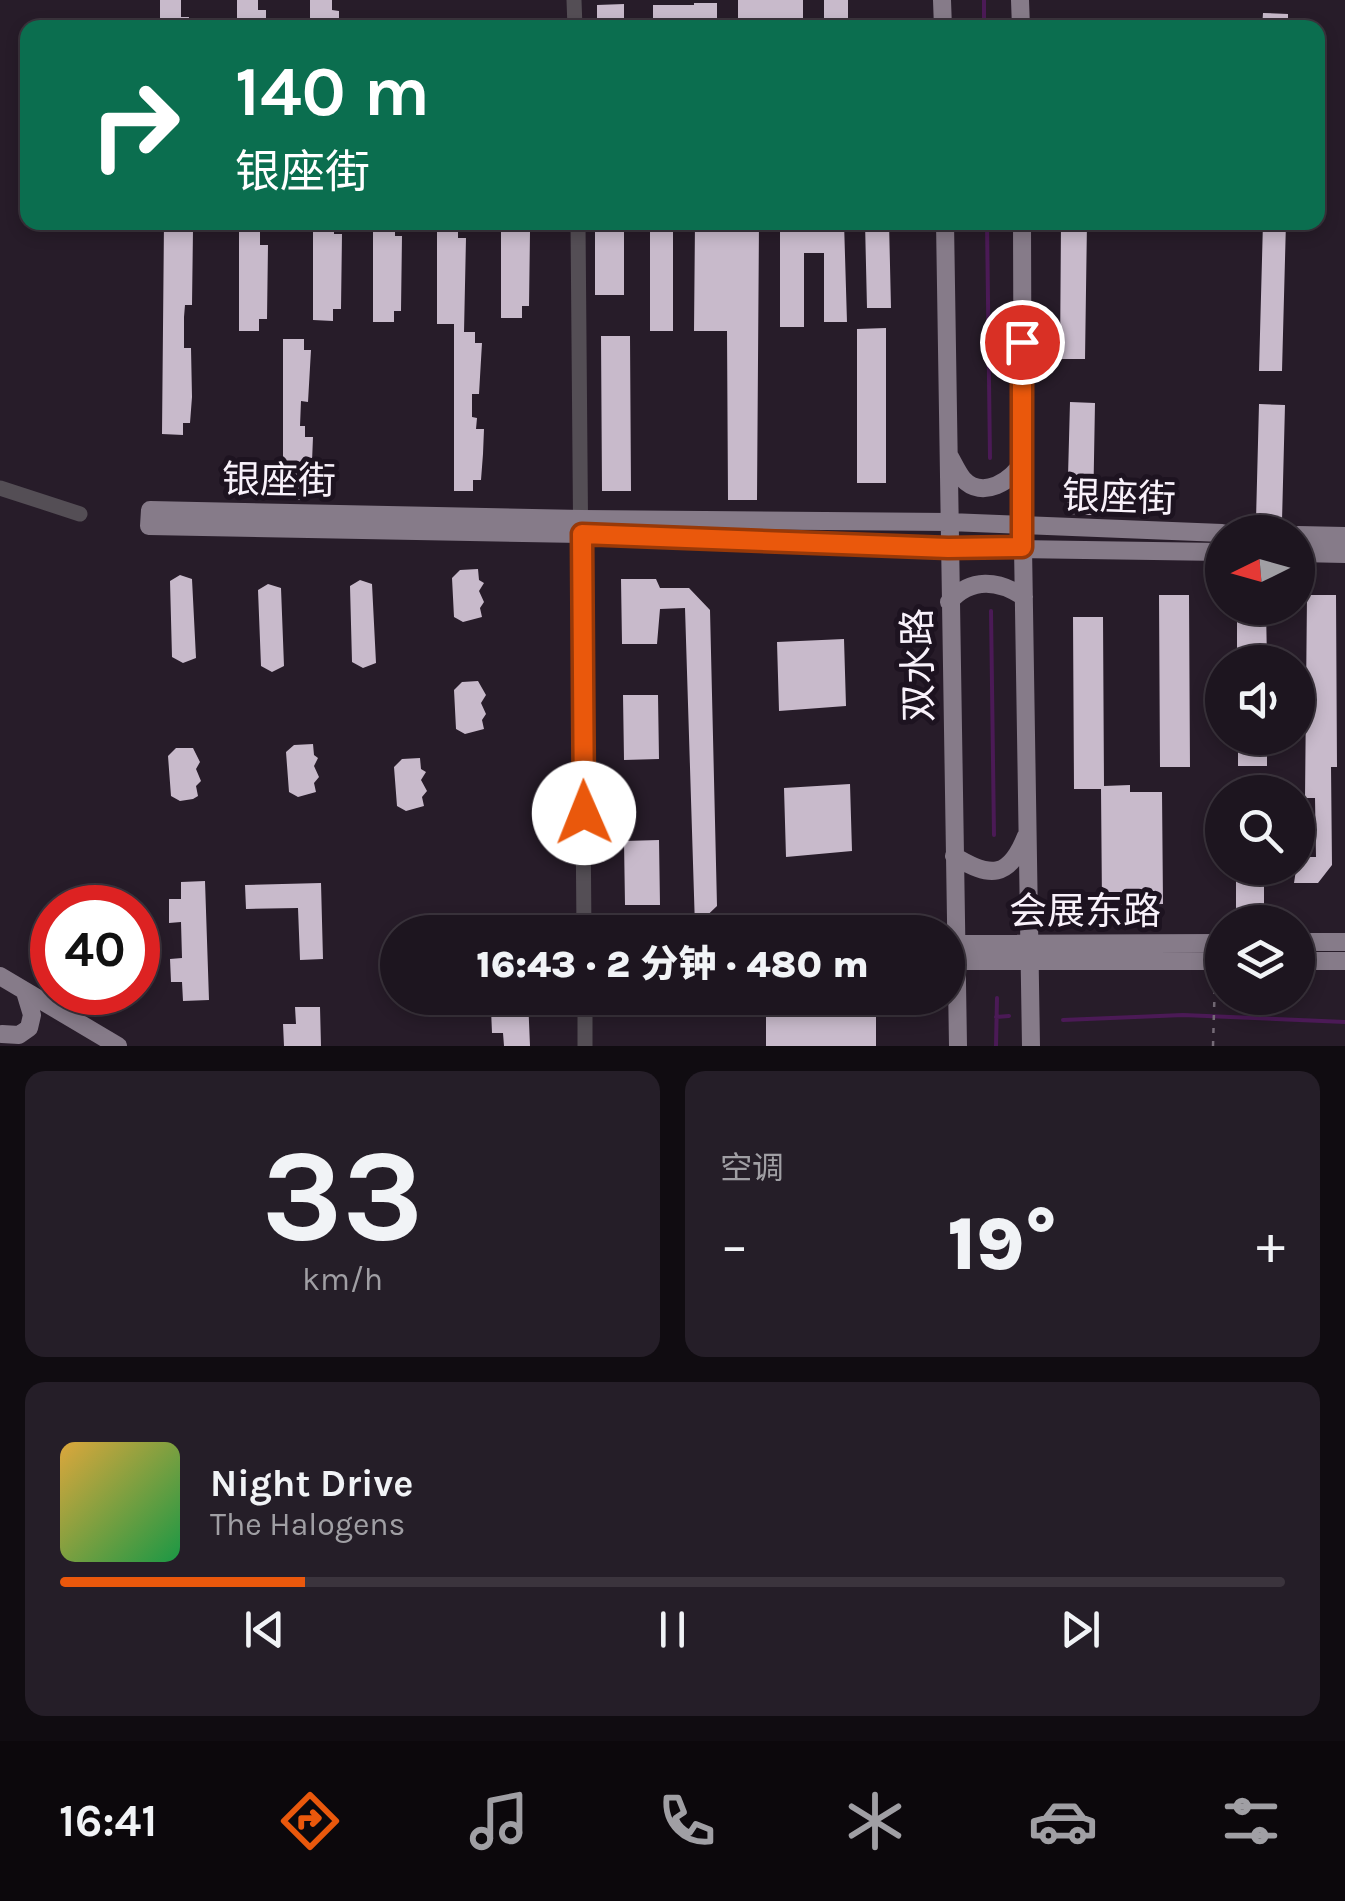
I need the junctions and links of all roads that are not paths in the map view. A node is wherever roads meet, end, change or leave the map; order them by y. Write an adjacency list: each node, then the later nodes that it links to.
1 (578, 230): 10 (street)
2 (945, 230): 4 (main road, 双水路)
3 (1022, 230): 5 (main road)
4 (948, 453): 5 (main road); 8 (main road, 双水路)
5 (1023, 460): 9 (main road)
6 (0, 488): 7 (street)
7 (80, 514)
8 (949, 522): 9 (main road, 银座街); 10 (main road, 银座街); 15 (main road, 双水路)
9 (1024, 526): 11 (main road, 银座街); 14 (main road)
10 (582, 527): 10 (main road, 银座街); 15 (main road, 银座街); 23 (street)
11 (1205, 531)
12 (1315, 535): 13 (main road)
13 (1345, 536)
14 (1022, 547): 15 (main road, 银座街); 16 (main road, 银座街); 19 (main road)
15 (948, 548): 20 (main road, 双水路)
16 (1205, 552)
17 (1315, 553): 18 (main road)
18 (1345, 554)
19 (1024, 597): 20 (main road); 21 (main road)
20 (949, 602): 22 (main road, 双水路)
21 (1030, 827): 22 (main road); 29 (main road)
22 (954, 856): 24 (main road, 双水路)
23 (584, 915)
24 (953, 915)
25 (1315, 942): 26 (main road)
26 (1345, 942)
27 (1205, 944): 29 (main road, 会展东路)
28 (965, 952): 29 (main road, 会展东路)
29 (1030, 952): 30 (main road, 会展东路); 36 (main road)
30 (1205, 960)
31 (1315, 961): 32 (main road)
32 (1345, 961)
33 (0, 976): 35 (main road)
34 (965, 978): 36 (main road)
35 (25, 992): 39 (main road); 40 (main road)
36 (1031, 1001): 45 (main road)
37 (585, 1015): 43 (street)
38 (958, 1015): 44 (main road, 双水路)
39 (1, 1033): 41 (main road)
40 (94, 1039): 42 (main road)
41 (18, 1046)
42 (118, 1046)
43 (585, 1046)
44 (958, 1046)
45 (1031, 1046)

